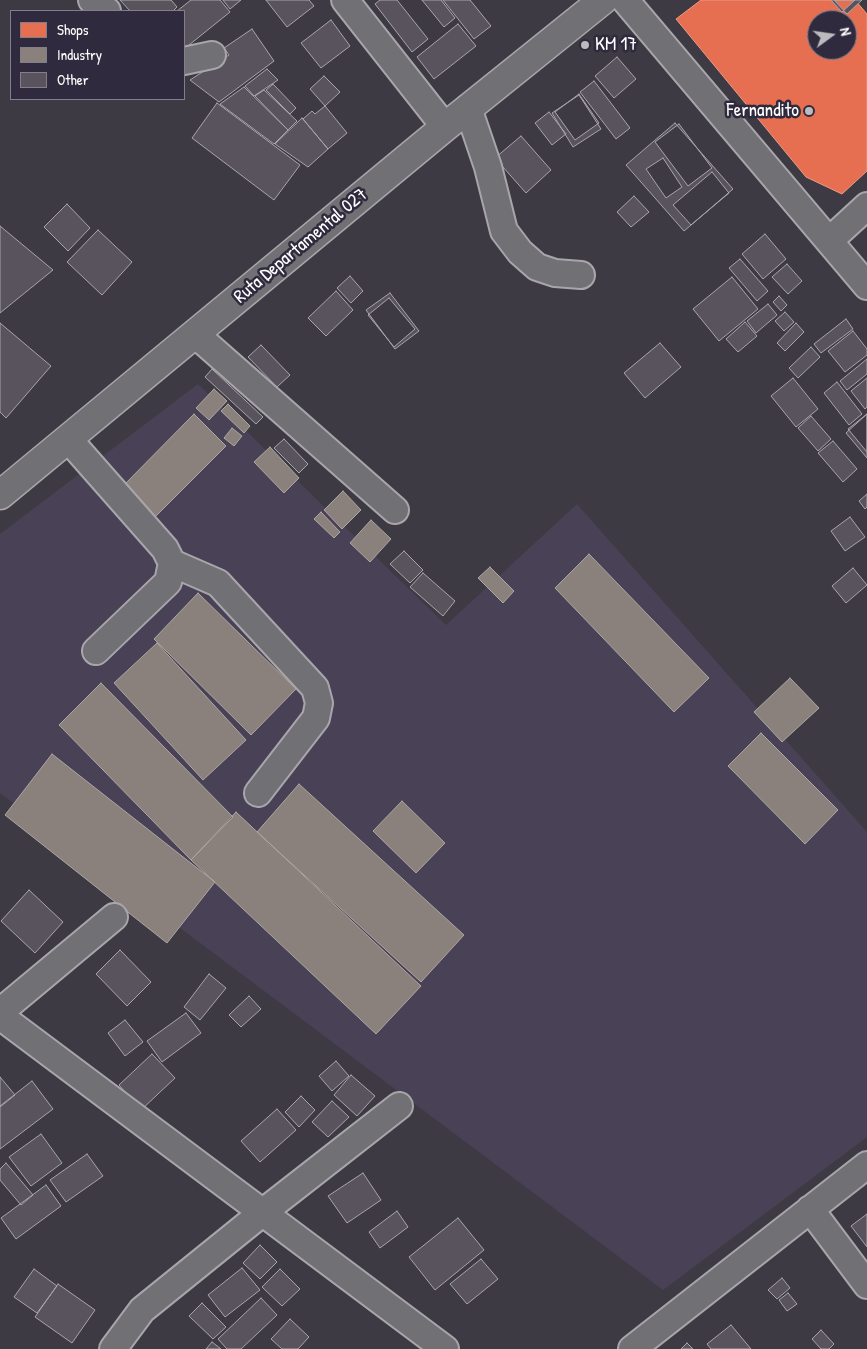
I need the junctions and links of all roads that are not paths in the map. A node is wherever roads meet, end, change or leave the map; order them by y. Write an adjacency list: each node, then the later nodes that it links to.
1 (92, 0): 5 (street)
2 (345, 0): 9 (street)
3 (603, 0): 8 (main road, Ruta Departamental 027)
4 (625, 0): 11 (street)
5 (106, 10)
6 (212, 55): 7 (street)
7 (185, 61)
8 (468, 108): 9 (main road, Ruta Departamental 027); 12 (street)
9 (445, 127): 14 (main road, Ruta Departamental 027)
10 (865, 212): 11 (street)
11 (829, 240): 13 (street)
12 (581, 275)
13 (867, 286)
14 (195, 334): 15 (main road, Ruta Departamental 027); 17 (street)
15 (69, 440): 16 (main road, Ruta Departamental 027); 18 (street)
16 (0, 495)
17 (395, 510)
18 (172, 563): 19 (street); 20 (street)
19 (96, 652)
20 (258, 793)
21 (114, 917): 22 (street)
22 (0, 1014): 26 (street)
23 (399, 1106): 26 (street)
24 (867, 1165): 25 (street)
25 (810, 1209): 27 (street); 30 (street)
26 (262, 1213): 28 (street); 29 (street)
27 (867, 1285)
28 (113, 1349)
29 (445, 1349)
30 (632, 1349)

